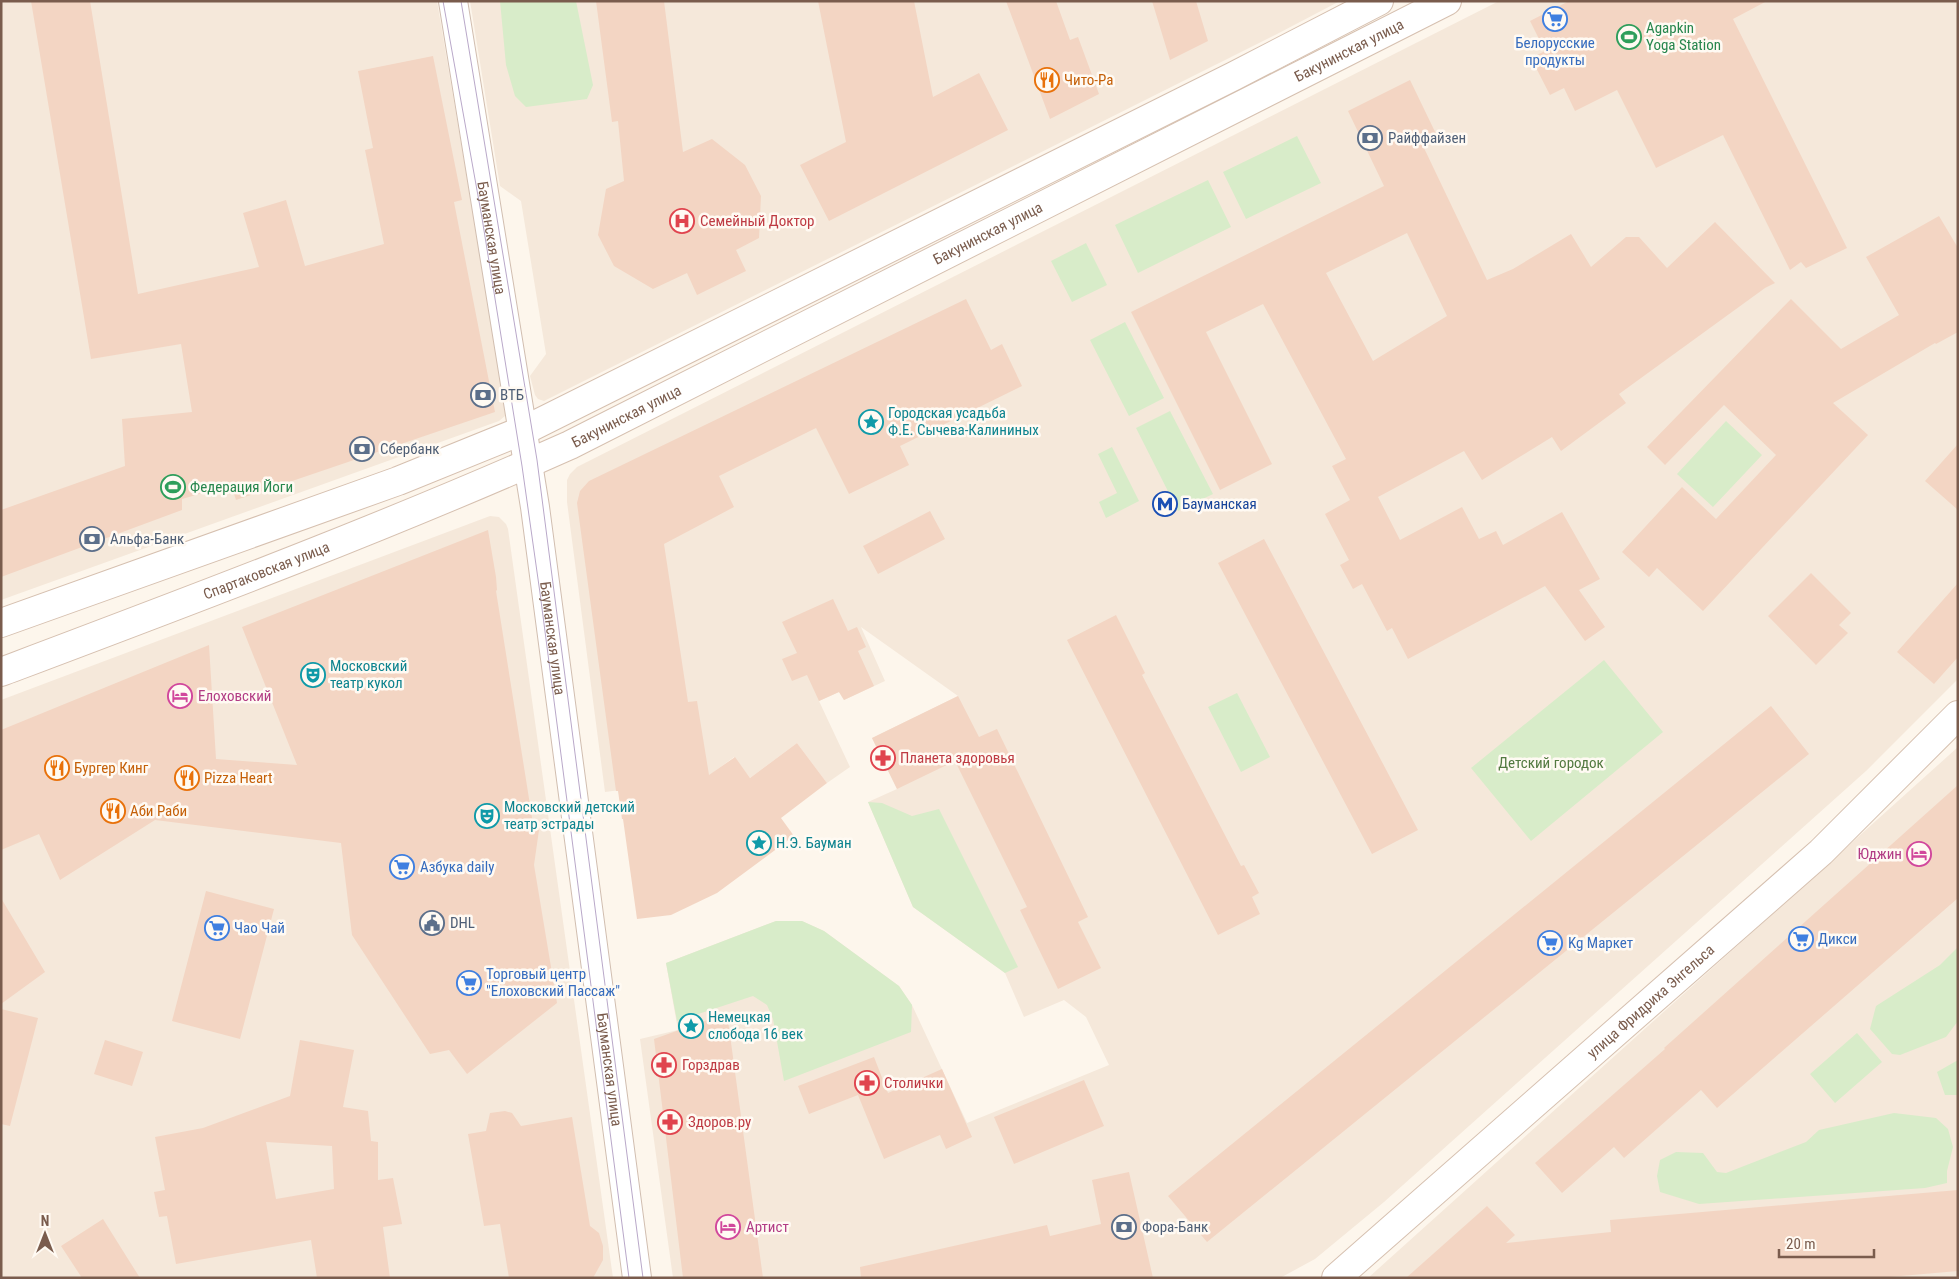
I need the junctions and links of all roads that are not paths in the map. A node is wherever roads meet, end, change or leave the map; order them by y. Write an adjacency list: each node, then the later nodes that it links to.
1 (453, 1): 4 (main road, Бауманская улица)
2 (1379, 1): 4 (main road, Бакунинская улица)
3 (1447, 1): 5 (main road, Бакунинская улица)
4 (523, 430): 5 (main road, Бауманская улица); 6 (main road)
5 (529, 464): 7 (main road, Спартаковская улица); 9 (main road, Бауманская улица)
6 (1, 623)
7 (1, 672)
8 (1958, 715): 10 (main road, улица Фридриха Энгельса)
9 (636, 1278)
10 (1336, 1278)

